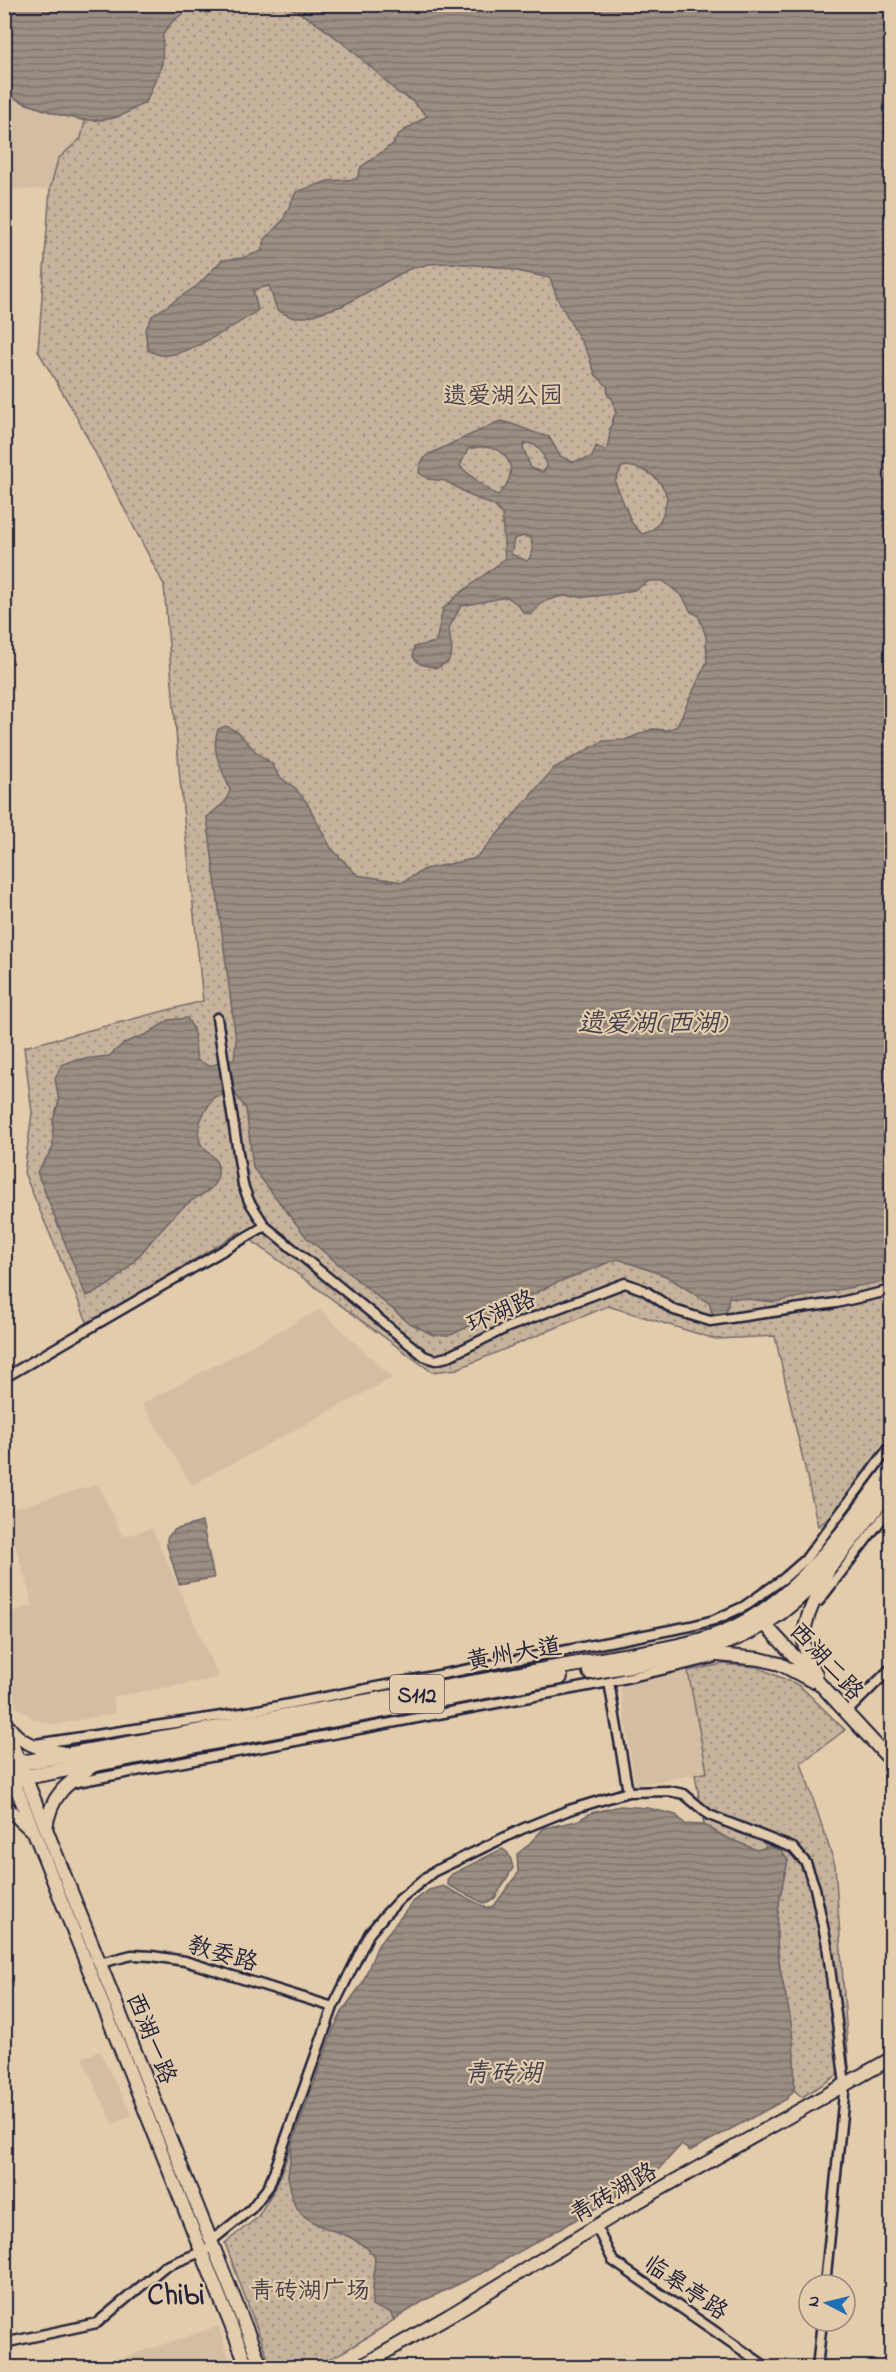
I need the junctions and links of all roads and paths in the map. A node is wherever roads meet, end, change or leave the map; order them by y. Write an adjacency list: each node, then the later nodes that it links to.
1 (217, 1018): 2 (street, 环湖路)
2 (265, 1226): 3 (street, 环湖路); 4 (street)
3 (891, 1290)
4 (4, 1378)
5 (891, 1444): 19 (street)
6 (891, 1467): 11 (main road, 黄州大道 / S112)
7 (891, 1486): 9 (main road, 黄州大道 / S112)
8 (891, 1506): 10 (street)
9 (831, 1564): 10 (main road); 11 (main road, 黄州大道 / S112)
10 (813, 1608): 16 (main road)
11 (760, 1620): 12 (main road, 黄州大道 / S112); 16 (main road, 西湖二路); 20 (main road, 黄州大道 / S112)
12 (692, 1653): 13 (main road); 23 (main road, 黄州大道 / S112)
13 (724, 1655): 15 (street); 16 (main road)
14 (891, 1666): 17 (street)
15 (609, 1682): 25 (street); 26 (street)
16 (822, 1686): 17 (main road, 西湖二路)
17 (846, 1713): 21 (main road, 西湖二路)
18 (4, 1723): 19 (main road); 22 (main road, 西湖一路)
19 (31, 1745): 20 (main road)
20 (72, 1755): 22 (main road, 黄州大道 / S112)
21 (891, 1762)
22 (9, 1763): 24 (main road, 西湖一路)
23 (94, 1764): 24 (main road, 黄州大道 / S112); 25 (main road)
24 (14, 1779): 28 (main road, 西湖一路)
25 (69, 1783): 28 (main road)
26 (628, 1792): 30 (street); 32 (street)
27 (4, 1805): 28 (main road)
28 (41, 1834): 29 (main road, 西湖一路); 34 (main road, 西湖一路)
29 (100, 1964): 30 (street, 教委路); 34 (main road, 西湖一路)
30 (333, 2007): 34 (street)
31 (891, 2058): 32 (main road, 青砖湖路)
32 (845, 2084): 33 (main road, 青砖湖路); 35 (street)
33 (596, 2226): 40 (main road, 青砖湖路); 41 (street, 临皋亭路)
34 (208, 2247): 37 (street); 38 (main road, 西湖一路); 39 (main road, 西湖一路)
35 (826, 2273)
36 (821, 2333): 42 (street)
37 (4, 2343)
38 (262, 2366)
39 (248, 2367)
40 (358, 2367)
41 (768, 2367)
42 (817, 2367)

